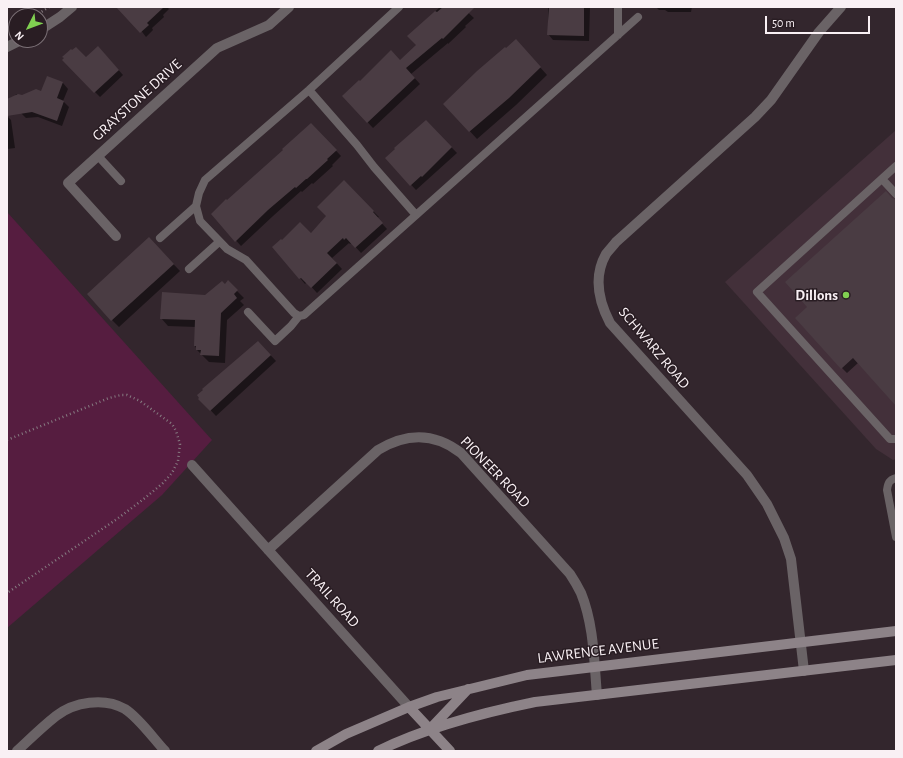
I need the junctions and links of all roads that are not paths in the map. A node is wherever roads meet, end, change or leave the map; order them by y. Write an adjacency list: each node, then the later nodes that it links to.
1 (72, 7): 7 (street)
2 (289, 7): 10 (street, GRAYSTONE DRIVE)
3 (399, 7): 9 (lane)
4 (618, 7): 8 (lane)
5 (841, 7): 29 (street, SCHWARZ ROAD)
6 (638, 17): 8 (lane)
7 (48, 25)
8 (618, 35): 16 (lane)
9 (309, 90): 15 (lane); 16 (lane)
10 (98, 156): 13 (lane); 17 (street, GRAYSTONE DRIVE)
11 (895, 169): 12 (lane)
12 (882, 178): 14 (lane); 23 (lane)
13 (121, 182)
14 (896, 194)
15 (196, 206): 18 (lane); 19 (lane)
16 (416, 215): 22 (lane)
17 (116, 236)
18 (160, 238)
19 (219, 242): 20 (lane); 22 (lane)
20 (189, 269)
21 (248, 312): 22 (lane)
22 (299, 316)
23 (896, 439)
24 (192, 465): 27 (street, TRAIL ROAD)
25 (896, 478): 26 (lane)
26 (896, 537)
27 (268, 550): 31 (street, PIONEER ROAD); 35 (street, TRAIL ROAD)
28 (896, 631): 29 (street, LAWRENCE AVENUE)
29 (801, 642): 31 (street, LAWRENCE AVENUE); 32 (street, SCHWARZ ROAD)
30 (896, 660): 32 (street)
31 (595, 667): 33 (street, LAWRENCE AVENUE); 34 (street, PIONEER ROAD)
32 (804, 671): 34 (street)
33 (468, 689): 35 (street, LAWRENCE AVENUE); 36 (street)
34 (597, 695): 36 (street)
35 (409, 707): 36 (street, TRAIL ROAD); 39 (street, LAWRENCE AVENUE)
36 (430, 729): 40 (street); 41 (street, TRAIL ROAD)
37 (17, 751): 38 (street)
38 (165, 751)
39 (316, 751)
40 (378, 751)
41 (450, 751)

